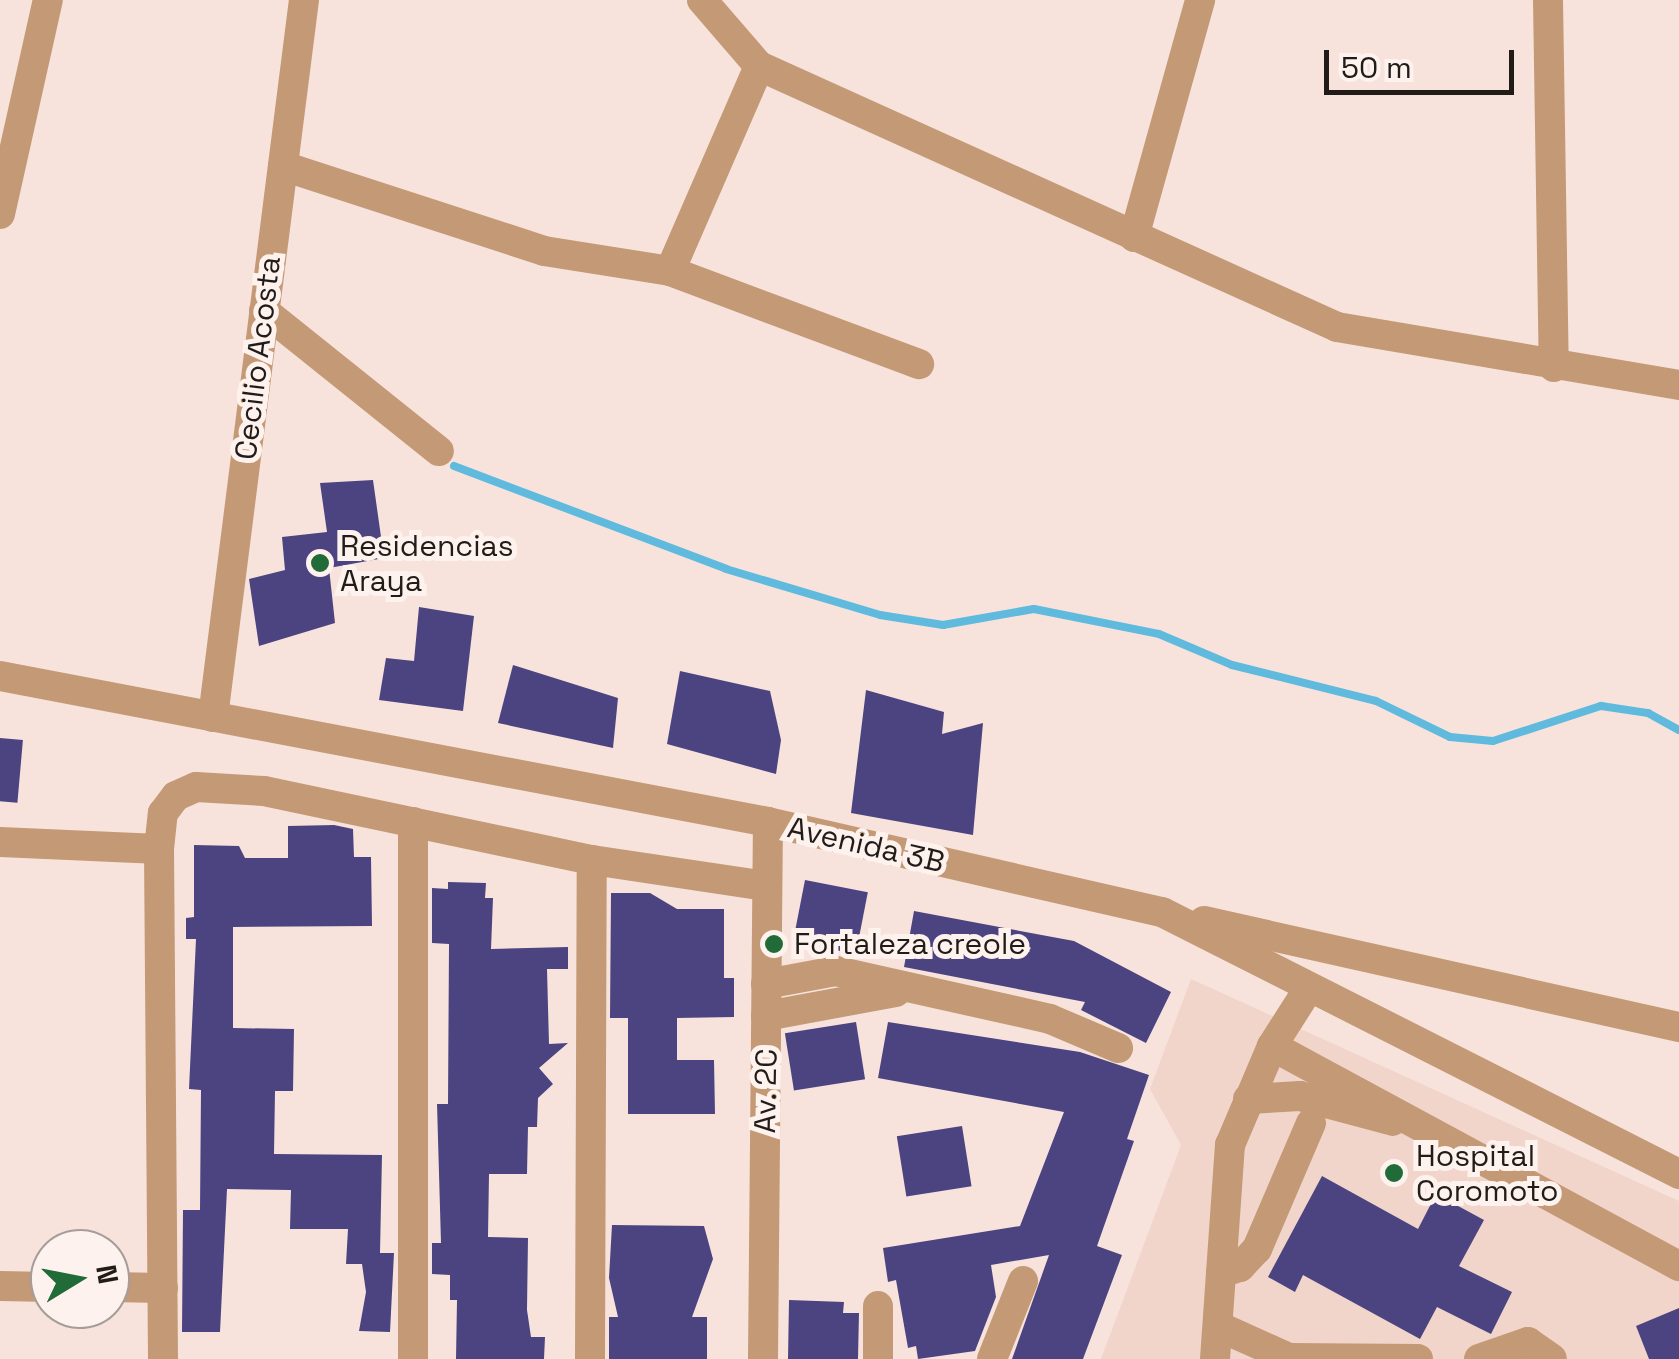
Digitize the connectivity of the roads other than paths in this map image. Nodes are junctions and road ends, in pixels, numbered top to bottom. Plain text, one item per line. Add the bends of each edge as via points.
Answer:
1 (48, 0) edge
2 (304, 0) edge
3 (702, 0) edge
4 (1200, 0) edge
5 (1548, 0) edge
6 (759, 66) junction
7 (283, 166) junction
8 (0, 211) edge
9 (1134, 236) junction
10 (670, 271) junction
11 (264, 311) junction
12 (920, 364) dead end
13 (1554, 367) junction
14 (1679, 385) edge
15 (439, 451) dead end
16 (0, 676) edge
17 (213, 717) junction
18 (413, 822) junction
19 (768, 822) junction
20 (0, 842) edge
21 (159, 849) junction
22 (592, 860) junction
23 (765, 886) junction
24 (1162, 912) junction
25 (766, 984) junction
26 (1309, 988) junction
27 (904, 990) junction
28 (766, 1016) junction
29 (1679, 1027) edge
30 (1272, 1046) junction
31 (1118, 1048) dead end
32 (1248, 1099) junction
33 (1311, 1123) dead end
34 (1424, 1130) junction
35 (1679, 1174) edge
36 (1679, 1266) edge
37 (1222, 1273) junction
38 (1023, 1280) dead end
39 (0, 1286) edge
40 (30, 1286) edge
41 (130, 1287) edge
42 (163, 1288) junction
43 (878, 1306) dead end
44 (1220, 1327) junction
45 (163, 1359) edge
46 (413, 1359) edge
47 (590, 1359) edge
48 (763, 1359) edge
49 (878, 1359) edge
50 (992, 1359) edge
51 (1214, 1359) edge
52 (1418, 1359) edge
53 (1479, 1359) edge
54 (1552, 1359) edge

1 - 8 street
2 - 7 street, Cecilio Acosta
3 - 6 street
4 - 9 street
5 - 13 street
6 - 9 street
6 - 10 street
7 - 10 street via 544,251
7 - 11 street, Cecilio Acosta
9 - 13 street via 1337,327
10 - 12 street
11 - 15 street
11 - 17 street, Cecilio Acosta
13 - 14 street
16 - 17 street, Avenida 3B
17 - 19 street, Avenida 3B
18 - 21 street via 264,791 196,788 176,796 164,814
18 - 22 street
18 - 46 street
19 - 23 street, Av. 2C
19 - 24 street, Avenida 3B
20 - 21 street
21 - 42 street
22 - 23 street
22 - 47 street
23 - 25 street, Av. 2C
24 - 26 street, Avenida 3B
24 - 29 street
25 - 27 street via 836,971
25 - 28 street, Av. 2C
26 - 30 street
26 - 35 street, Avenida 3B
27 - 28 street
27 - 31 street via 1050,1019
28 - 48 street, Av. 2C
30 - 32 street
30 - 34 street
32 - 34 street via 1300,1096
32 - 37 street via 1230,1145
33 - 37 street via 1257,1249 1240,1267
34 - 36 street via 1625,1231
37 - 44 street
38 - 50 street
39 - 40 street
41 - 42 street
42 - 45 street
43 - 49 street
44 - 51 street
44 - 52 street via 1289,1358
53 - 54 street via 1528,1342

